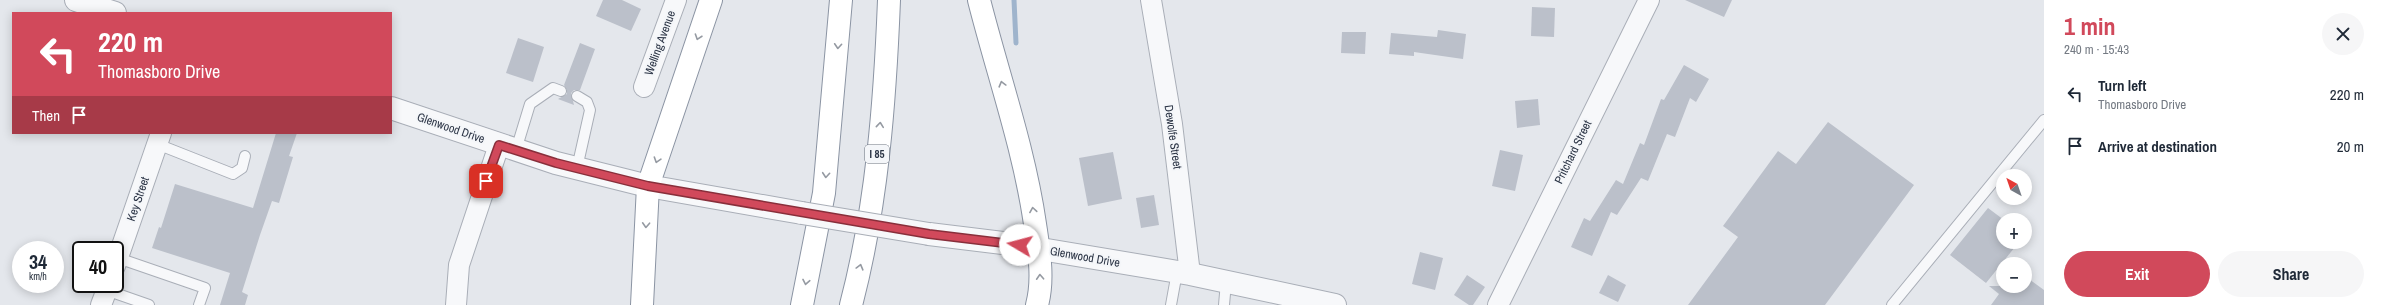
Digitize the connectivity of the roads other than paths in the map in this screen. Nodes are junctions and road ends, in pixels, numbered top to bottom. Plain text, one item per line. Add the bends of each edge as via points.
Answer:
1 (76, 0) edge
2 (676, 0) edge
3 (711, 0) edge
4 (841, 0) edge
5 (889, 0) edge
6 (980, 0) edge
7 (1151, 0) edge
8 (1649, 0) edge
9 (112, 12) edge
10 (644, 87) dead end
11 (561, 91) dead end
12 (577, 96) dead end
13 (392, 108) edge
14 (2044, 120) edge
15 (159, 139) edge
16 (507, 148) junction
17 (245, 156) dead end
18 (577, 168) junction
19 (648, 186) junction
20 (123, 241) edge
21 (1039, 249) junction
22 (124, 264) edge
23 (1183, 273) junction
24 (1226, 282) junction
25 (105, 293) edge
26 (1326, 304) edge
27 (149, 305) edge
28 (198, 305) edge
29 (456, 305) edge
30 (642, 305) edge
31 (802, 305) edge
32 (851, 305) edge
33 (1037, 305) edge
34 (1171, 305) edge
35 (1224, 305) edge
36 (1498, 305) edge
37 (1892, 305) edge

1 - 9 street
2 - 10 street, Welling Avenue
3 -> 19 highway
4 -> 31 highway via 824,193
32 -> 5 highway, I 85 via 864,253 876,163
21 -> 6 highway via 1019,142
7 - 23 street, Dewolfe Street via 1172,124
8 - 36 street, Pritchard Street
11 - 16 lane via 553,88 530,104
12 - 18 lane via 587,102 590,110
13 - 16 street, Glenwood Drive
14 - 37 lane
15 - 17 lane via 233,174 242,168
15 - 20 street, Key Street
16 - 18 street, Glenwood Drive
16 - 29 street via 477,205 459,266
18 - 19 street, Glenwood Drive
19 - 21 street, Glenwood Drive, bridge via 929,234
19 -> 30 highway
21 - 23 street, Glenwood Drive
33 -> 21 highway via 1041,289
22 - 28 lane via 205,288
23 - 24 street, Glenwood Drive
23 - 34 lane
24 - 26 street, Glenwood Drive
24 - 35 lane
25 - 27 lane

